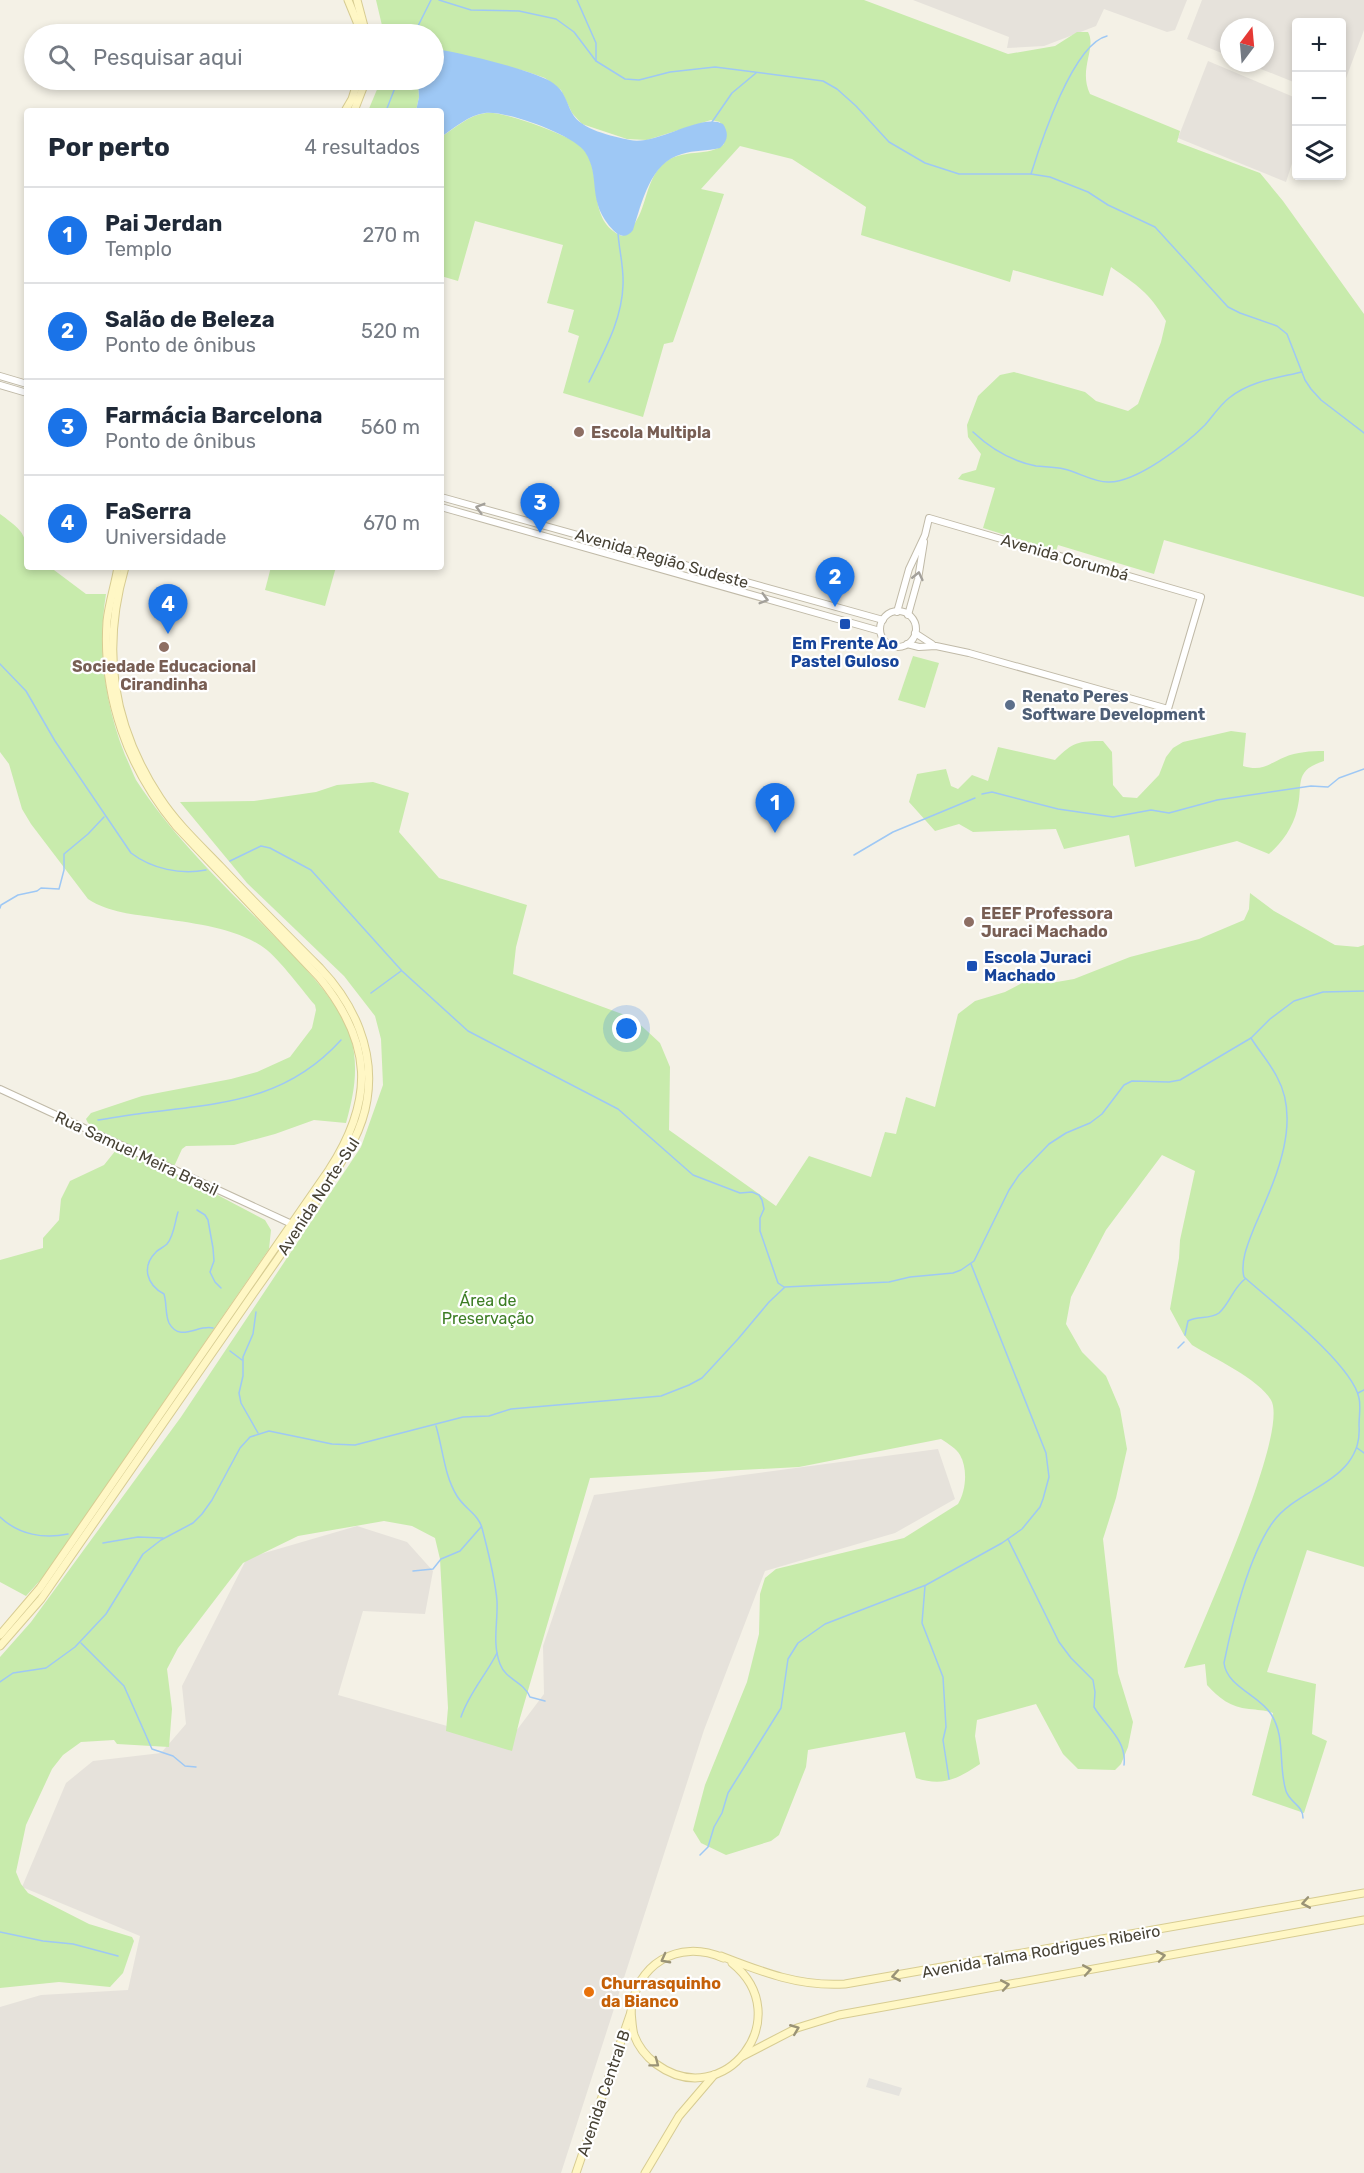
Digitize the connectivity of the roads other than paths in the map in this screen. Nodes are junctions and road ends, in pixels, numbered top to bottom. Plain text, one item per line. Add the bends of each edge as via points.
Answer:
1 (348, 0) edge
2 (357, 0) edge
3 (357, 24) edge
4 (363, 24) edge
5 (356, 90) edge
6 (362, 90) edge
7 (347, 108) edge
8 (355, 108) edge
9 (0, 376) edge
10 (24, 383) edge
11 (0, 386) edge
12 (24, 392) edge
13 (444, 498) edge
14 (444, 508) edge
15 (561, 530) junction
16 (925, 535) junction
17 (550, 537) junction
18 (117, 570) edge
19 (124, 570) edge
20 (897, 612) junction
21 (908, 615) junction
22 (883, 620) junction
23 (880, 631) junction
24 (915, 633) junction
25 (907, 644) junction
26 (936, 646) junction
27 (0, 1089) edge
28 (274, 1216) junction
29 (296, 1226) junction
30 (287, 1233) junction
31 (0, 1635) edge
32 (0, 1646) edge
33 (1364, 1893) edge
34 (1364, 1920) edge
35 (721, 1956) junction
36 (631, 2012) junction
37 (743, 2056) junction
38 (714, 2075) junction
39 (576, 2173) edge
40 (645, 2173) edge

1 - 3 main road
2 - 4 main road
5 - 7 main road
6 - 8 main road
9 - 10 street
11 - 12 street
15 -> 13 street, Avenida Região Sudeste
14 - 17 street, Avenida Região Sudeste
15 - 17 street
15 - 22 street, Avenida Região Sudeste
16 - 20 street via 909,569
21 -> 16 street
16 - 26 street, Avenida Corumbá via 929,518 1201,597 1168,709
17 -> 23 street, Avenida Região Sudeste
18 - 29 main road, Avenida Norte-Sul via 106,640 109,682 120,728 137,770 176,826 329,990 356,1038 362,1085 353,1128
19 - 29 main road, Avenida Norte-Sul via 115,607 111,652 117,701 138,761 160,799 182,826 335,984 365,1043 369,1087 361,1126 351,1149
20 - 21 street
20 - 22 street
21 - 24 street via 914,622
22 - 23 street
23 - 25 street via 889,645
24 - 25 street
24 - 26 street
25 - 26 street
27 - 28 street, Rua Samuel Meira Brasil
28 - 29 street, Rua Samuel Meira Brasil
28 - 30 street, Rua Samuel Meira Brasil
29 - 30 main road, Avenida Norte-Sul
29 - 32 main road, Avenida Norte-Sul via 41,1599
30 - 31 main road, Avenida Norte-Sul via 40,1588
33 -> 35 main road, Avenida Talma Rodrigues Ribeiro via 845,1984 797,1982
37 -> 34 main road, Avenida Talma Rodrigues Ribeiro via 797,2028 839,2015
35 -> 36 main road, Avenida Central B via 688,1951 657,1963 640,1981
35 - 37 main road, Avenida Central B via 744,1974 757,2001 757,2030
36 -> 38 main road, Avenida Central B via 634,2036 654,2063 667,2072 690,2078
36 - 39 main road, Avenida Central B
37 - 38 main road, Avenida Central B
38 - 40 main road, Avenida Central B via 679,2116

